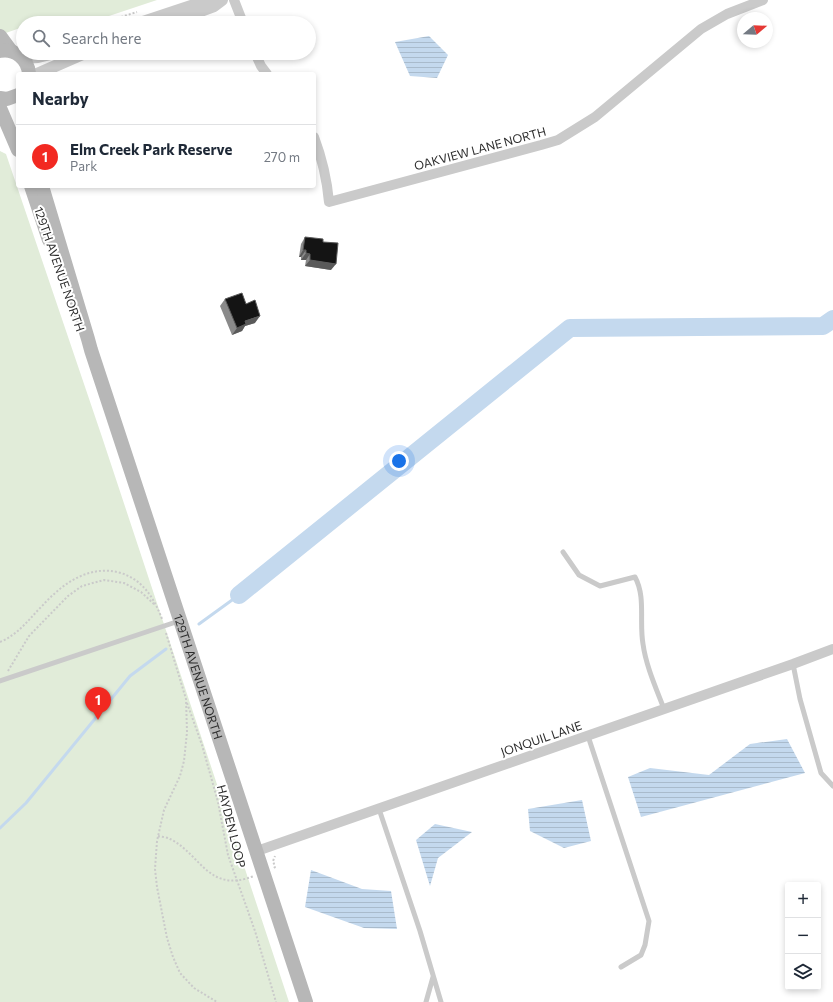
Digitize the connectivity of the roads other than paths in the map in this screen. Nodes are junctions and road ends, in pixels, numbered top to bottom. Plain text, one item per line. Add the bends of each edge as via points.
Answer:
1 (217, 0) edge
2 (234, 0) edge
3 (763, 0) edge
4 (163, 16) edge
5 (187, 16) edge
6 (240, 16) edge
7 (0, 36) edge
8 (11, 53) edge
9 (20, 60) edge
10 (69, 60) edge
11 (258, 60) edge
12 (28, 72) edge
13 (42, 72) edge
14 (266, 72) edge
15 (16, 96) edge
16 (0, 98) edge
17 (0, 108) edge
18 (316, 142) edge
19 (16, 145) edge
20 (31, 188) edge
21 (43, 188) edge
22 (91, 350) junction
23 (563, 552) dead end
24 (180, 621) junction
25 (833, 648) edge
26 (793, 664) junction
27 (1, 681) edge
28 (664, 709) junction
29 (588, 736) junction
30 (833, 786) edge
31 (379, 809) junction
32 (257, 851) junction
33 (621, 968) dead end
34 (433, 976) junction
35 (306, 1002) edge
36 (426, 1002) edge
37 (441, 1002) edge

1 - 4 street
1 - 5 street via 214,6
2 - 6 street
3 - 18 street, OAKVIEW LANE NORTH via 727,14 701,29 595,117 558,140 329,202 321,155
7 - 8 main road
9 - 12 main road via 27,66
10 - 13 street
11 - 14 street
15 - 16 main road
17 - 19 main road
20 - 22 main road, 129TH AVENUE NORTH via 82,333
21 - 22 main road, 129TH AVENUE NORTH
22 - 24 main road, 129TH AVENUE NORTH
23 - 28 lane via 578,575 600,586 635,577 640,587 643,644
24 - 27 lane
24 - 32 main road, 129TH AVENUE NORTH
25 - 26 street, JONQUIL LANE
26 - 28 street, JONQUIL LANE
26 - 30 lane via 821,773
28 - 29 street, JONQUIL LANE
29 - 31 street, JONQUIL LANE
29 - 33 lane via 649,921 641,955
31 - 32 street, JONQUIL LANE
31 - 34 lane
32 - 35 main road, 129TH AVENUE NORTH
34 - 36 lane
34 - 37 lane

